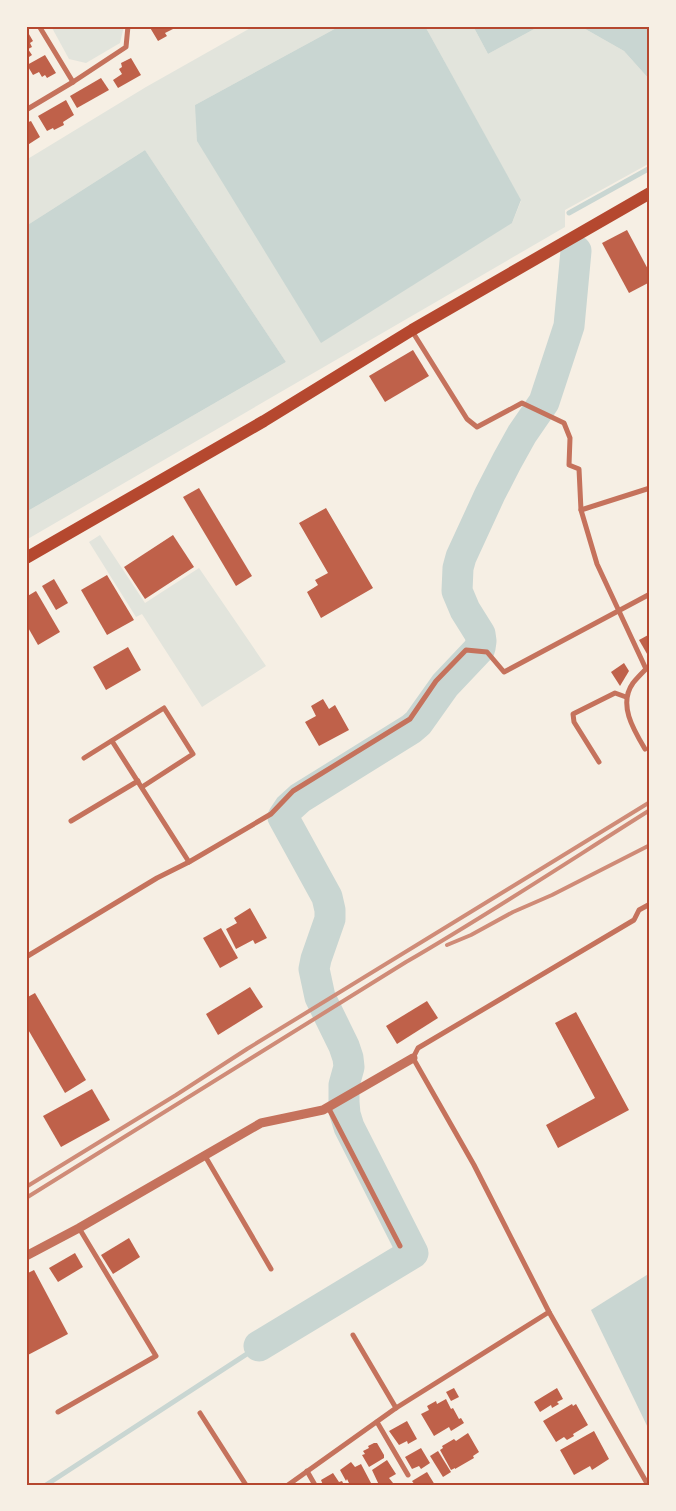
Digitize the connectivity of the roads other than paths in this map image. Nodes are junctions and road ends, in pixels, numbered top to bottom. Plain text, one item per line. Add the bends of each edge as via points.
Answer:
1 (39, 26) edge
2 (128, 26) edge
3 (72, 82) junction
4 (26, 110) edge
5 (650, 193) edge
6 (412, 330) junction
7 (650, 488) edge
8 (581, 510) junction
9 (26, 558) edge
10 (650, 594) edge
11 (619, 610) junction
12 (626, 697) junction
13 (112, 740) junction
14 (645, 749) dead end
15 (84, 758) dead end
16 (599, 762) dead end
17 (138, 781) junction
18 (142, 787) junction
19 (71, 821) dead end
20 (189, 862) junction
21 (650, 904) edge
22 (26, 957) edge
23 (414, 1058) junction
24 (328, 1107) junction
25 (205, 1156) junction
26 (79, 1228) junction
27 (400, 1246) dead end
28 (26, 1256) edge
29 (271, 1269) dead end
30 (549, 1312) junction
31 (353, 1335) dead end
32 (396, 1408) junction
33 (58, 1412) dead end
34 (200, 1413) dead end
35 (377, 1422) junction
36 (307, 1471) junction
37 (408, 1475) dead end
38 (246, 1485) edge
39 (288, 1485) edge
40 (315, 1485) edge
41 (648, 1485) edge

1 - 3 street
2 - 3 street via 126,47
3 - 4 street
5 - 6 highway
6 - 8 street via 467,419 477,427 522,403 564,423 570,438 569,465 579,469
6 - 9 highway via 264,421
7 - 8 street
8 - 11 street via 597,564
10 - 11 street
11 - 12 street via 646,669 632,684
11 - 20 street via 504,672 487,652 466,650 436,681 410,719 294,790 271,814
12 - 14 street via 627,712
12 - 16 street via 615,693 573,714 574,722
13 - 15 street
13 - 17 street
13 - 18 street via 164,708 193,754
17 - 18 street
17 - 19 street
18 - 20 street
20 - 22 street
21 - 23 street via 639,910 634,920 418,1048
23 - 24 street
23 - 30 street via 474,1165
24 - 25 street via 261,1123
24 - 27 street
25 - 26 street
25 - 29 street
26 - 28 street
26 - 33 street via 156,1356
30 - 32 street
30 - 41 street
31 - 32 street
32 - 35 street
34 - 38 street
35 - 36 street
35 - 37 street
36 - 39 street
36 - 40 street

